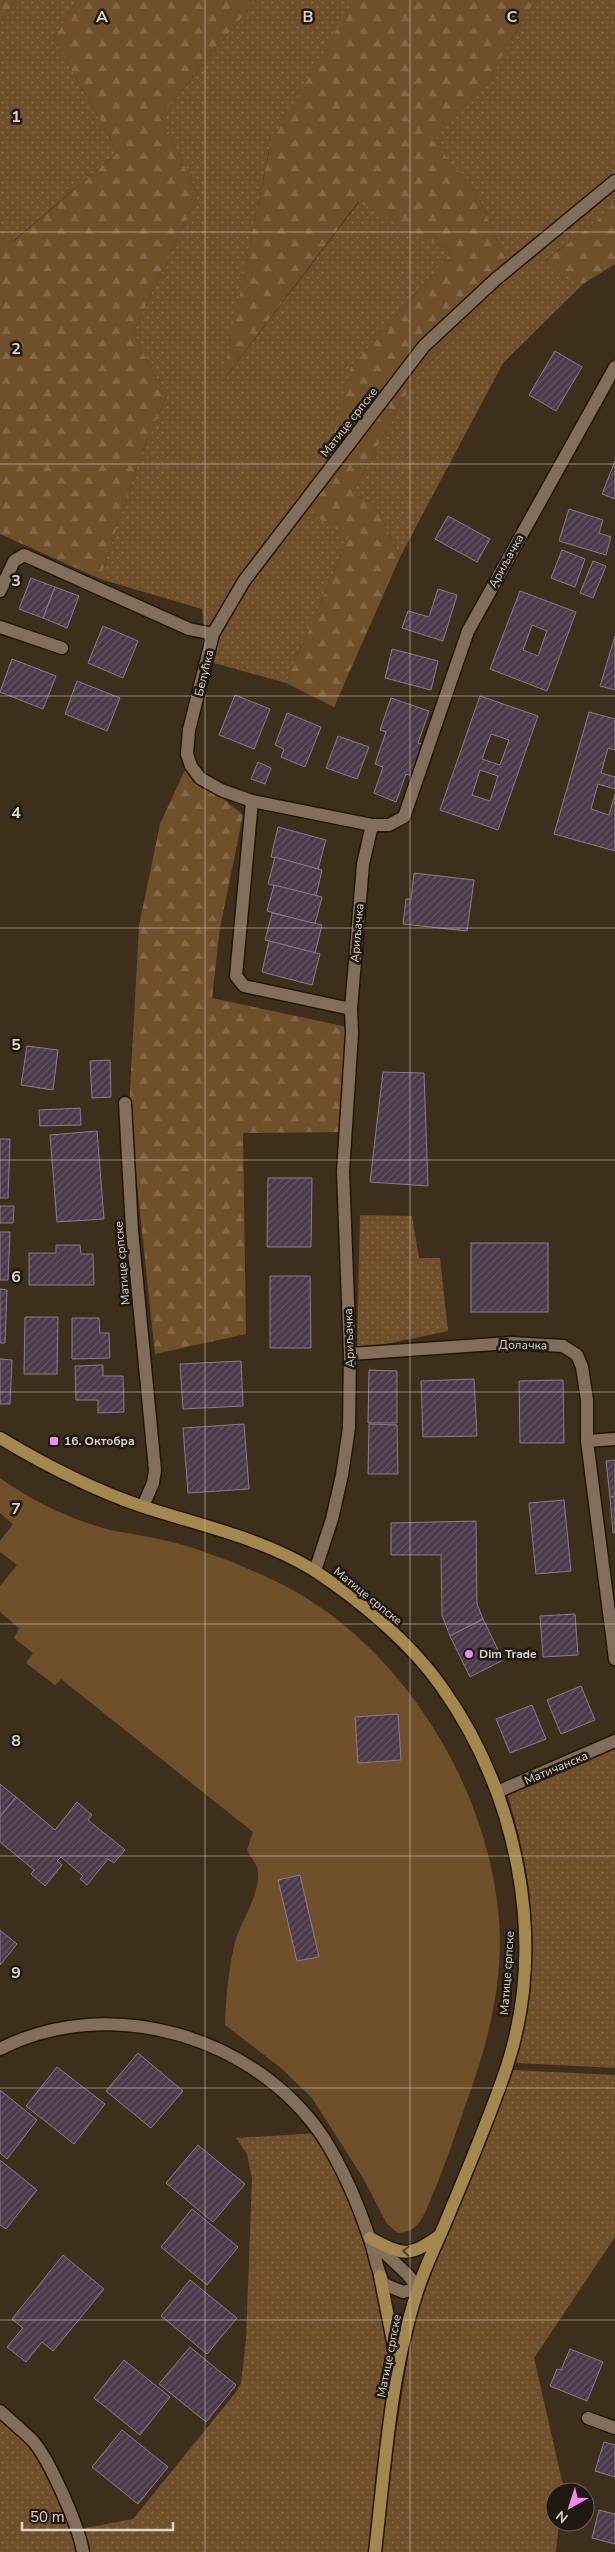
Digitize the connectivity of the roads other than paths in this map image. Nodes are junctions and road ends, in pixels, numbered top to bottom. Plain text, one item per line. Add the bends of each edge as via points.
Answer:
1 (615, 181) edge
2 (615, 367) edge
3 (0, 591) edge
4 (0, 627) edge
5 (213, 634) junction
6 (62, 648) dead end
7 (252, 801) junction
8 (372, 825) junction
9 (351, 1009) junction
10 (125, 1103) dead end
11 (350, 1354) junction
12 (0, 1438) edge
13 (615, 1439) edge
14 (587, 1441) junction
15 (143, 1506) junction
16 (315, 1571) junction
17 (615, 1659) edge
18 (615, 1741) edge
19 (497, 1792) junction
20 (0, 2049) edge
21 (439, 2236) junction
22 (370, 2238) junction
23 (380, 2276) junction
24 (418, 2288) junction
25 (399, 2372) junction
26 (0, 2411) edge
27 (588, 2418) dead end
28 (615, 2428) edge
29 (83, 2552) edge
30 (375, 2552) edge

1 - 5 street, Матице српске via 531,249 424,346 244,580
2 - 8 street, Ариљачка via 468,631 404,817 389,826
3 - 5 street, Белућка via 14,561 24,555 189,629
4 - 6 street
5 - 7 street, Белућка via 189,730 187,754 200,778
7 - 8 street, Белућка
7 - 9 street via 236,976 244,986
8 - 9 street, Ариљачка via 363,864
9 - 11 street, Ариљачка via 343,1172
10 - 15 street, Матице српске via 132,1230 155,1470
11 - 14 street, Долачка via 511,1343 563,1346 577,1355 582,1367 587,1400
11 - 16 street, Ариљачка via 349,1428 342,1475
12 - 15 main road, Матице српске via 58,1471
13 - 14 street
14 - 17 street
15 - 16 main road, Матице српске via 256,1544
16 - 19 main road, Матице српске via 389,1629 440,1684 484,1761
18 - 19 street, Матичанска
19 - 21 main road, Матице српске via 521,1887 525,1948 521,2001 507,2066
20 - 22 street via 20,2038 50,2030 101,2024 161,2029 206,2044 269,2080 304,2115 323,2138
21 -> 22 main road via 417,2251 410,2252 393,2250
21 - 24 main road, Матице српске
22 - 23 street
22 - 24 street
23 - 24 street via 384,2284 403,2292
23 - 25 main road
24 - 25 main road, Матице српске via 405,2333
25 - 30 main road, Матице српске
26 - 29 street via 33,2441 77,2527
27 - 28 street

